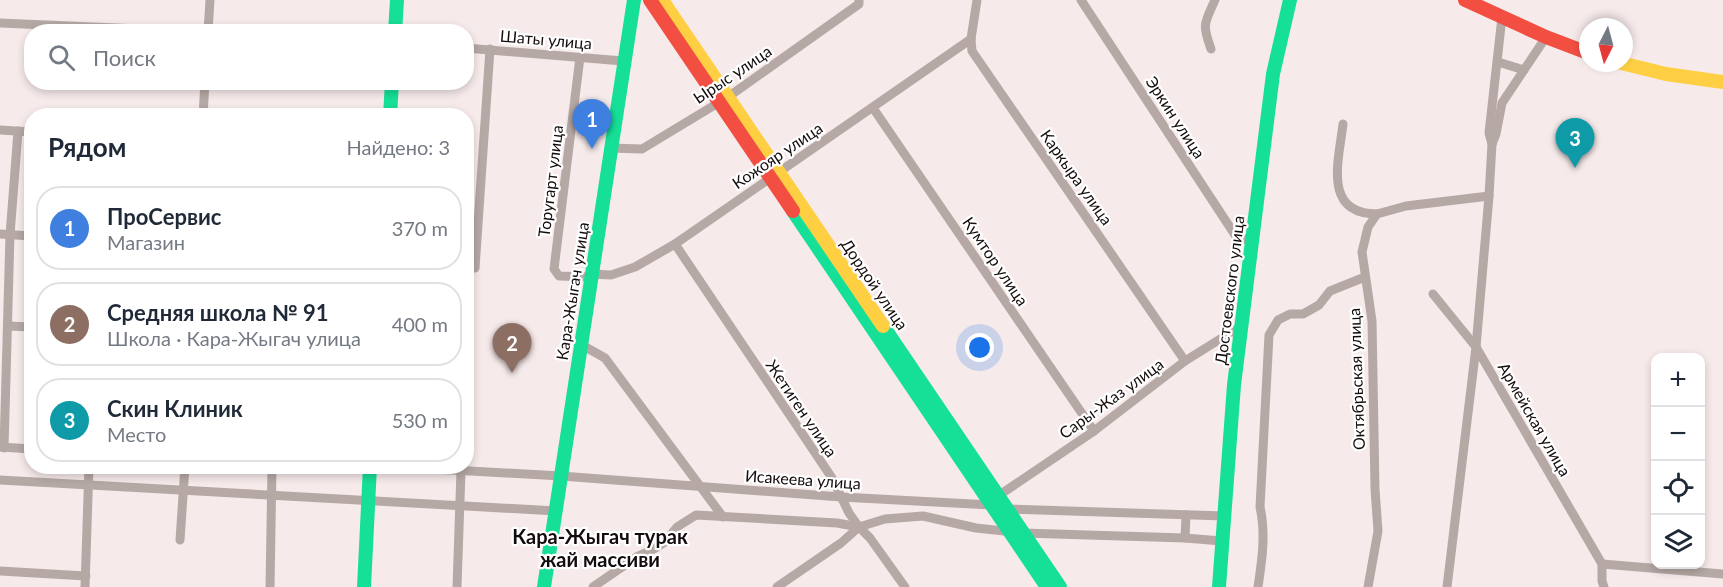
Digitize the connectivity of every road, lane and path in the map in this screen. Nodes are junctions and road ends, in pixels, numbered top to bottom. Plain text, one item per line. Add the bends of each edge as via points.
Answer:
1 (210, 0) edge
2 (397, 0) edge
3 (634, 0) edge
4 (650, 0) edge
5 (663, 0) edge
6 (859, 0) edge
7 (977, 0) edge
8 (1081, 0) edge
9 (1215, 0) edge
10 (1290, 0) edge
11 (1465, 0) edge
12 (1502, 17) junction
13 (0, 23) edge
14 (26, 24) edge
15 (209, 24) edge
16 (396, 24) edge
17 (1546, 38) junction
18 (971, 39) junction
19 (474, 48) edge
20 (490, 49) junction
21 (1579, 49) edge
22 (1211, 50) dead end
23 (580, 57) junction
24 (623, 61) junction
25 (1498, 62) junction
26 (1633, 66) edge
27 (1524, 70) junction
28 (1723, 82) edge
29 (205, 90) edge
30 (392, 90) edge
31 (724, 100) junction
32 (203, 108) edge
33 (390, 108) edge
34 (873, 108) junction
35 (1343, 124) dead end
36 (0, 130) edge
37 (18, 131) junction
38 (24, 131) edge
39 (1492, 144) junction
40 (610, 148) junction
41 (775, 175) junction
42 (1489, 196) junction
43 (1377, 214) junction
44 (5, 234) edge
45 (24, 235) edge
46 (1252, 240) junction
47 (675, 244) junction
48 (475, 268) dead end
49 (591, 276) junction
50 (1365, 277) junction
51 (1433, 294) dead end
52 (8, 326) junction
53 (1241, 326) junction
54 (24, 327) edge
55 (580, 344) junction
56 (3, 347) edge
57 (1476, 347) junction
58 (1185, 362) junction
59 (1094, 431) junction
60 (2, 448) edge
61 (24, 449) edge
62 (474, 472) edge
63 (89, 474) edge
64 (185, 474) edge
65 (272, 474) edge
66 (370, 474) edge
67 (461, 474) edge
68 (561, 476) junction
69 (0, 480) edge
70 (89, 485) junction
71 (699, 487) junction
72 (184, 490) junction
73 (272, 494) junction
74 (841, 497) junction
75 (369, 500) junction
76 (995, 500) junction
77 (460, 506) junction
78 (1006, 509) junction
79 (556, 511) junction
80 (1186, 515) junction
81 (1224, 516) junction
82 (723, 517) junction
83 (859, 527) junction
84 (1016, 532) junction
85 (1185, 538) junction
86 (180, 540) dead end
87 (1222, 541) junction
88 (1602, 564) junction
89 (0, 571) edge
90 (1723, 574) edge
91 (86, 576) junction
92 (86, 587) edge
93 (270, 587) edge
94 (364, 587) edge
95 (457, 587) edge
96 (544, 587) edge
97 (593, 587) edge
98 (777, 587) edge
99 (905, 587) edge
100 (1047, 587) edge
101 (1060, 587) edge
102 (1219, 587) edge
103 (1258, 587) edge
104 (1368, 587) edge
105 (1447, 587) edge
106 (1604, 587) edge

1 - 15 street
2 - 16 street
3 - 24 street, Кара-Жыгач улица
4 - 31 street, Дордой улица
5 - 31 street, Дордой улица
6 - 31 street, Ырыс улица via 859,4
7 - 18 street
8 - 46 street, Эркин улица via 1237,238
9 - 22 street via 1204,31
10 - 46 street, Достоевского улица via 1273,74
11 - 12 street
12 - 17 street
12 - 25 street
13 - 14 street
17 - 21 street
17 - 27 street
18 - 34 street, Кожояр улица
18 - 58 street, Каркыра улица via 972,51
19 - 20 street, Шаты улица
20 - 23 street, Шаты улица
20 - 48 street
23 - 24 street, Шаты улица
23 - 49 street, Торугарт улица via 554,269 559,276
24 - 40 street, Кара-Жыгач улица
25 - 27 street
25 - 39 street via 1489,133
26 - 28 street
27 - 39 street via 1502,103
29 - 32 street
30 - 33 street
31 - 40 street, Ырыс улица via 642,149
31 - 41 street, Дордой улица
34 - 41 street, Кожояр улица
34 - 59 street, Кумтор улица
35 - 43 street via 1336,180 1341,196 1351,210
36 - 37 street
37 - 38 street
37 - 44 street
39 - 42 street
40 - 49 street, Кара-Жыгач улица
41 - 47 street, Кожояр улица
41 - 76 street, Дордой улица
42 - 43 street via 1406,206
42 - 57 street
43 - 50 street, Октябрьская улица via 1368,227 1362,252
44 - 45 street
44 - 52 street
46 - 53 street, Достоевского улица
47 - 49 street, Кожояр улица via 635,267 611,275
47 - 74 street, Жетиген улица
49 - 55 street, Кара-Жыгач улица
50 - 103 street via 1330,291 1303,314 1290,314 1278,320 1269,335 1260,507 1264,547
50 - 104 street, Октябрьская улица via 1372,321 1378,531
51 - 57 street, Армейская улица
52 - 54 street
52 - 56 street
53 - 58 street, Сары-Жаз улица
53 - 81 street, Достоевского улица
55 - 68 street, Кара-Жыгач улица
55 - 71 street via 605,358
56 - 60 street
57 - 88 street, Армейская улица
57 - 105 street
58 - 59 street, Сары-Жаз улица
59 - 76 street, Сары-Жаз улица
60 - 61 street
62 - 68 street, Исакеева улица
63 - 70 street
64 - 72 street
65 - 73 street
66 - 75 street
67 - 77 street
68 - 71 street, Исакеева улица
68 - 79 street, Кара-Жыгач улица
69 - 70 street
70 - 72 street
70 - 91 street
71 - 74 street, Исакеева улица
71 - 82 street
72 - 73 street
72 - 86 street
73 - 75 street
73 - 93 street
74 - 76 street, Исакеева улица
74 - 83 street, Жетиген улица
75 - 77 street
75 - 94 street
76 - 78 street, Дордой улица
76 - 84 street, Дордой улица
77 - 79 street
77 - 95 street
78 - 80 street
78 - 84 street, Дордой улица
79 - 96 street, Кара-Жыгач улица
80 - 81 street
80 - 85 street
81 - 87 street, Достоевского улица
82 - 83 street
82 - 97 street via 696,515 686,520 665,542
83 - 84 street via 885,519 923,516
83 - 98 street
83 - 99 street, Жетиген улица
84 - 85 street
84 - 100 street, Дордой улица
84 - 101 street, Дордой улица
85 - 87 street
87 - 102 street, Достоевского улица
88 - 90 street
88 - 106 street
89 - 91 street
91 - 92 street

